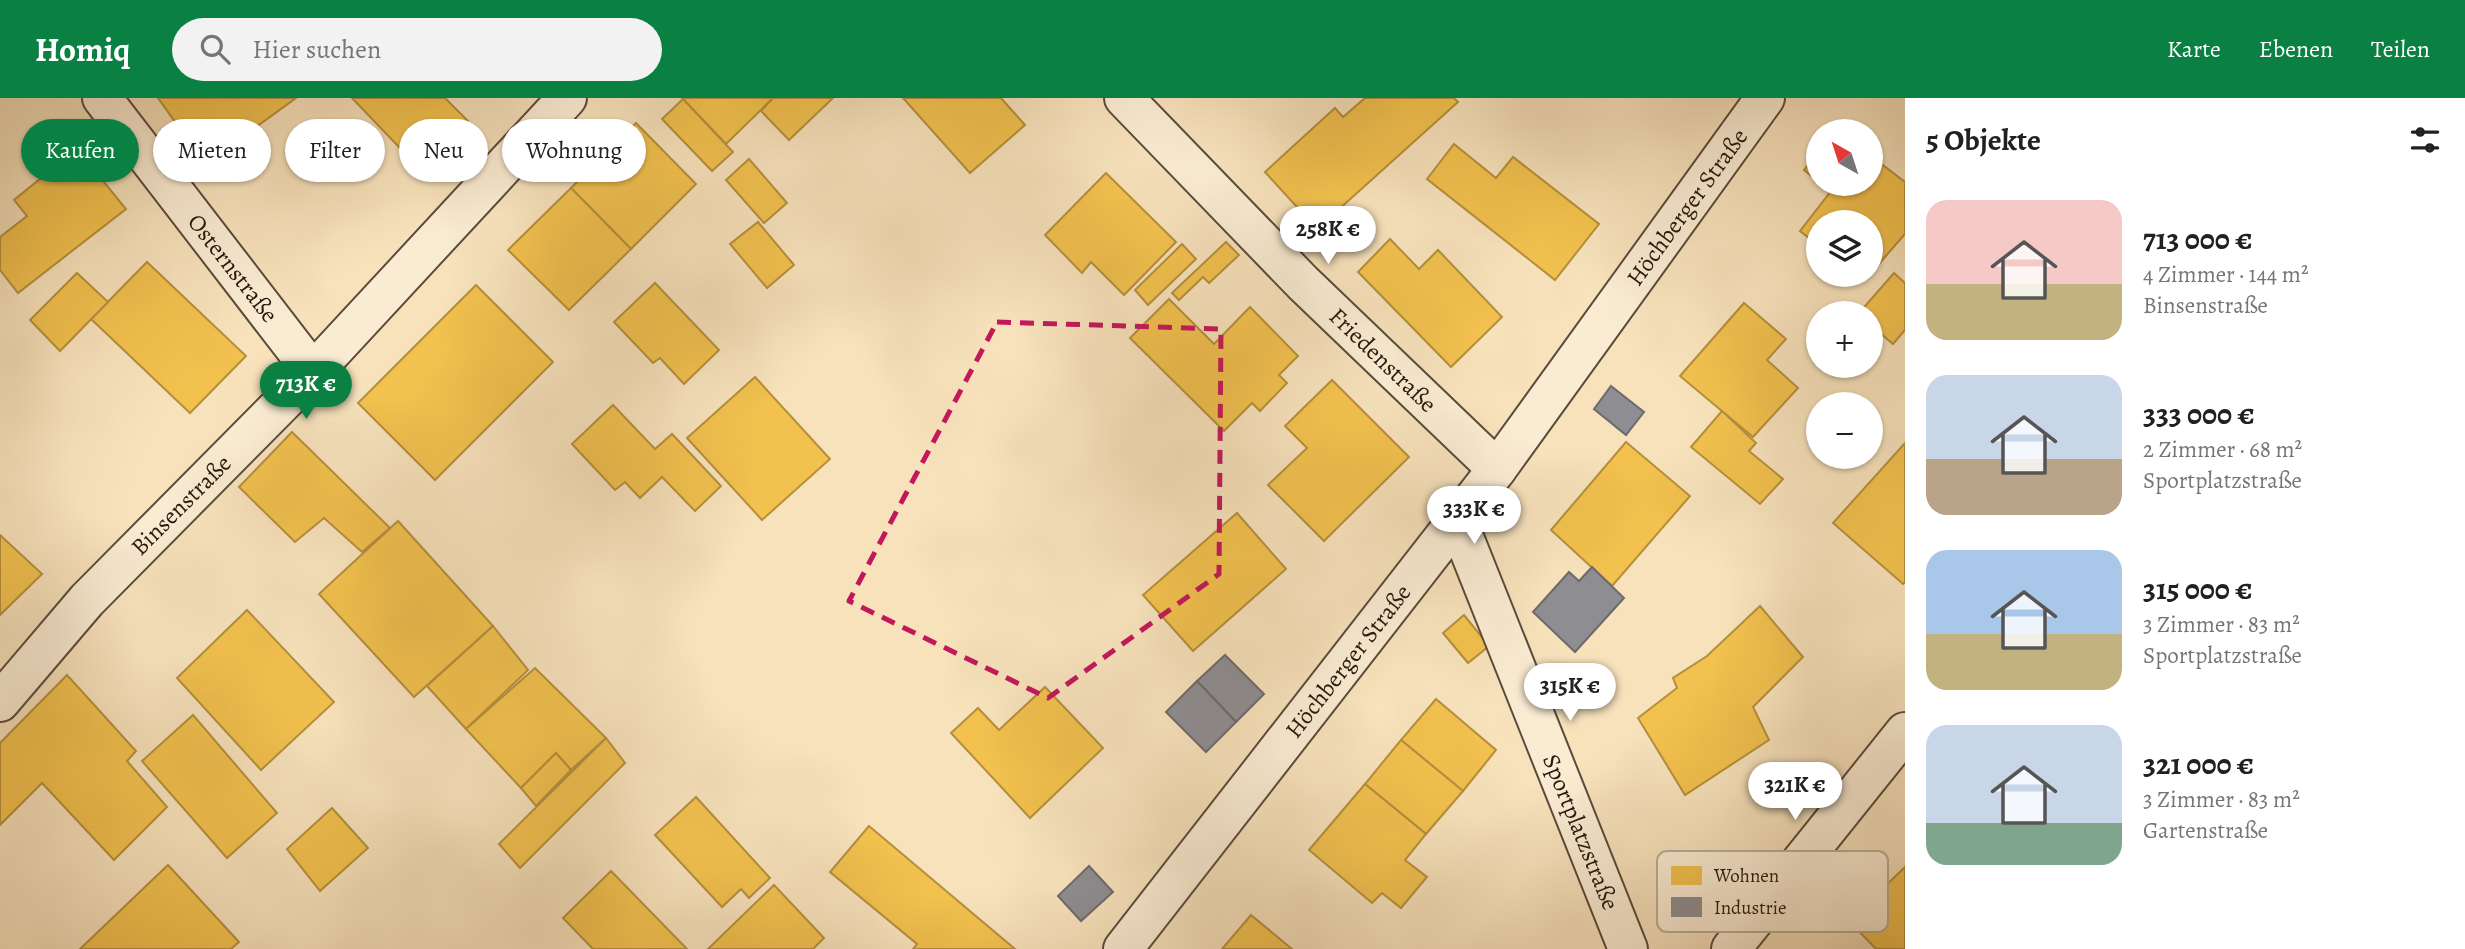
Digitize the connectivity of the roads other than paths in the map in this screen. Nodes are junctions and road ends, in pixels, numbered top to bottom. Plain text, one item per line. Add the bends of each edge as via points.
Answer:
1 (102, 98) edge
2 (567, 98) edge
3 (1124, 98) edge
4 (1765, 98) edge
5 (313, 372) junction
6 (1497, 469) junction
7 (1457, 520) junction
8 (0, 702) edge
9 (1905, 732) edge
10 (1810, 851) edge
11 (1745, 932) edge
12 (1123, 949) edge
13 (1628, 949) edge
14 (1731, 949) edge

1 - 5 street, Osternstraße
2 - 5 street, Binsenstraße
3 - 6 street, Friedenstraße via 1303,283
4 - 6 street, Höchberger Straße
5 - 8 street, Binsenstraße via 87,600
6 - 7 street, Höchberger Straße
7 - 12 street, Höchberger Straße
7 - 13 street, Sportplatzstraße
9 - 10 street
11 - 14 street

